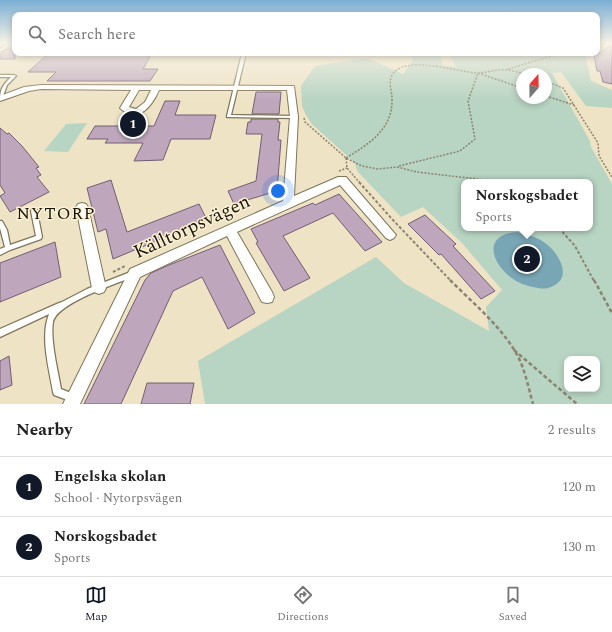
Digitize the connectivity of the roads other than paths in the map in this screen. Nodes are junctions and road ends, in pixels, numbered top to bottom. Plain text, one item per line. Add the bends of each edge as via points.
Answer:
1 (242, 62) edge
2 (0, 76) edge
3 (137, 87) junction
4 (156, 87) junction
5 (235, 87) junction
6 (0, 99) edge
7 (299, 117) junction
8 (288, 203) junction
9 (82, 206) dead end
10 (34, 211) dead end
11 (0, 223) edge
12 (230, 230) junction
13 (390, 235) dead end
14 (8, 248) junction
15 (0, 252) edge
16 (135, 273) junction
17 (99, 288) junction
18 (267, 297) dead end
19 (67, 302) junction
20 (0, 333) edge
21 (72, 401) edge

1 - 5 lane
2 - 6 lane via 14,76 5,85
3 - 4 street
3 - 4 street via 124,108 140,111 144,109
3 - 6 street via 41,87 27,89
4 - 5 street
5 - 7 street via 291,88
5 - 7 lane via 229,116
7 - 8 street
8 - 12 street, Källtorpsvägen
8 - 13 street, Källtorpsvägen via 342,180
9 - 17 street
10 - 14 lane via 40,237
11 - 14 lane
12 - 16 street, Källtorpsvägen
12 - 18 street
14 - 15 lane
16 - 17 lane
16 - 21 street, Källtorpsvägen
17 - 19 lane
19 - 20 lane
19 - 21 lane via 51,316 48,333 57,392

